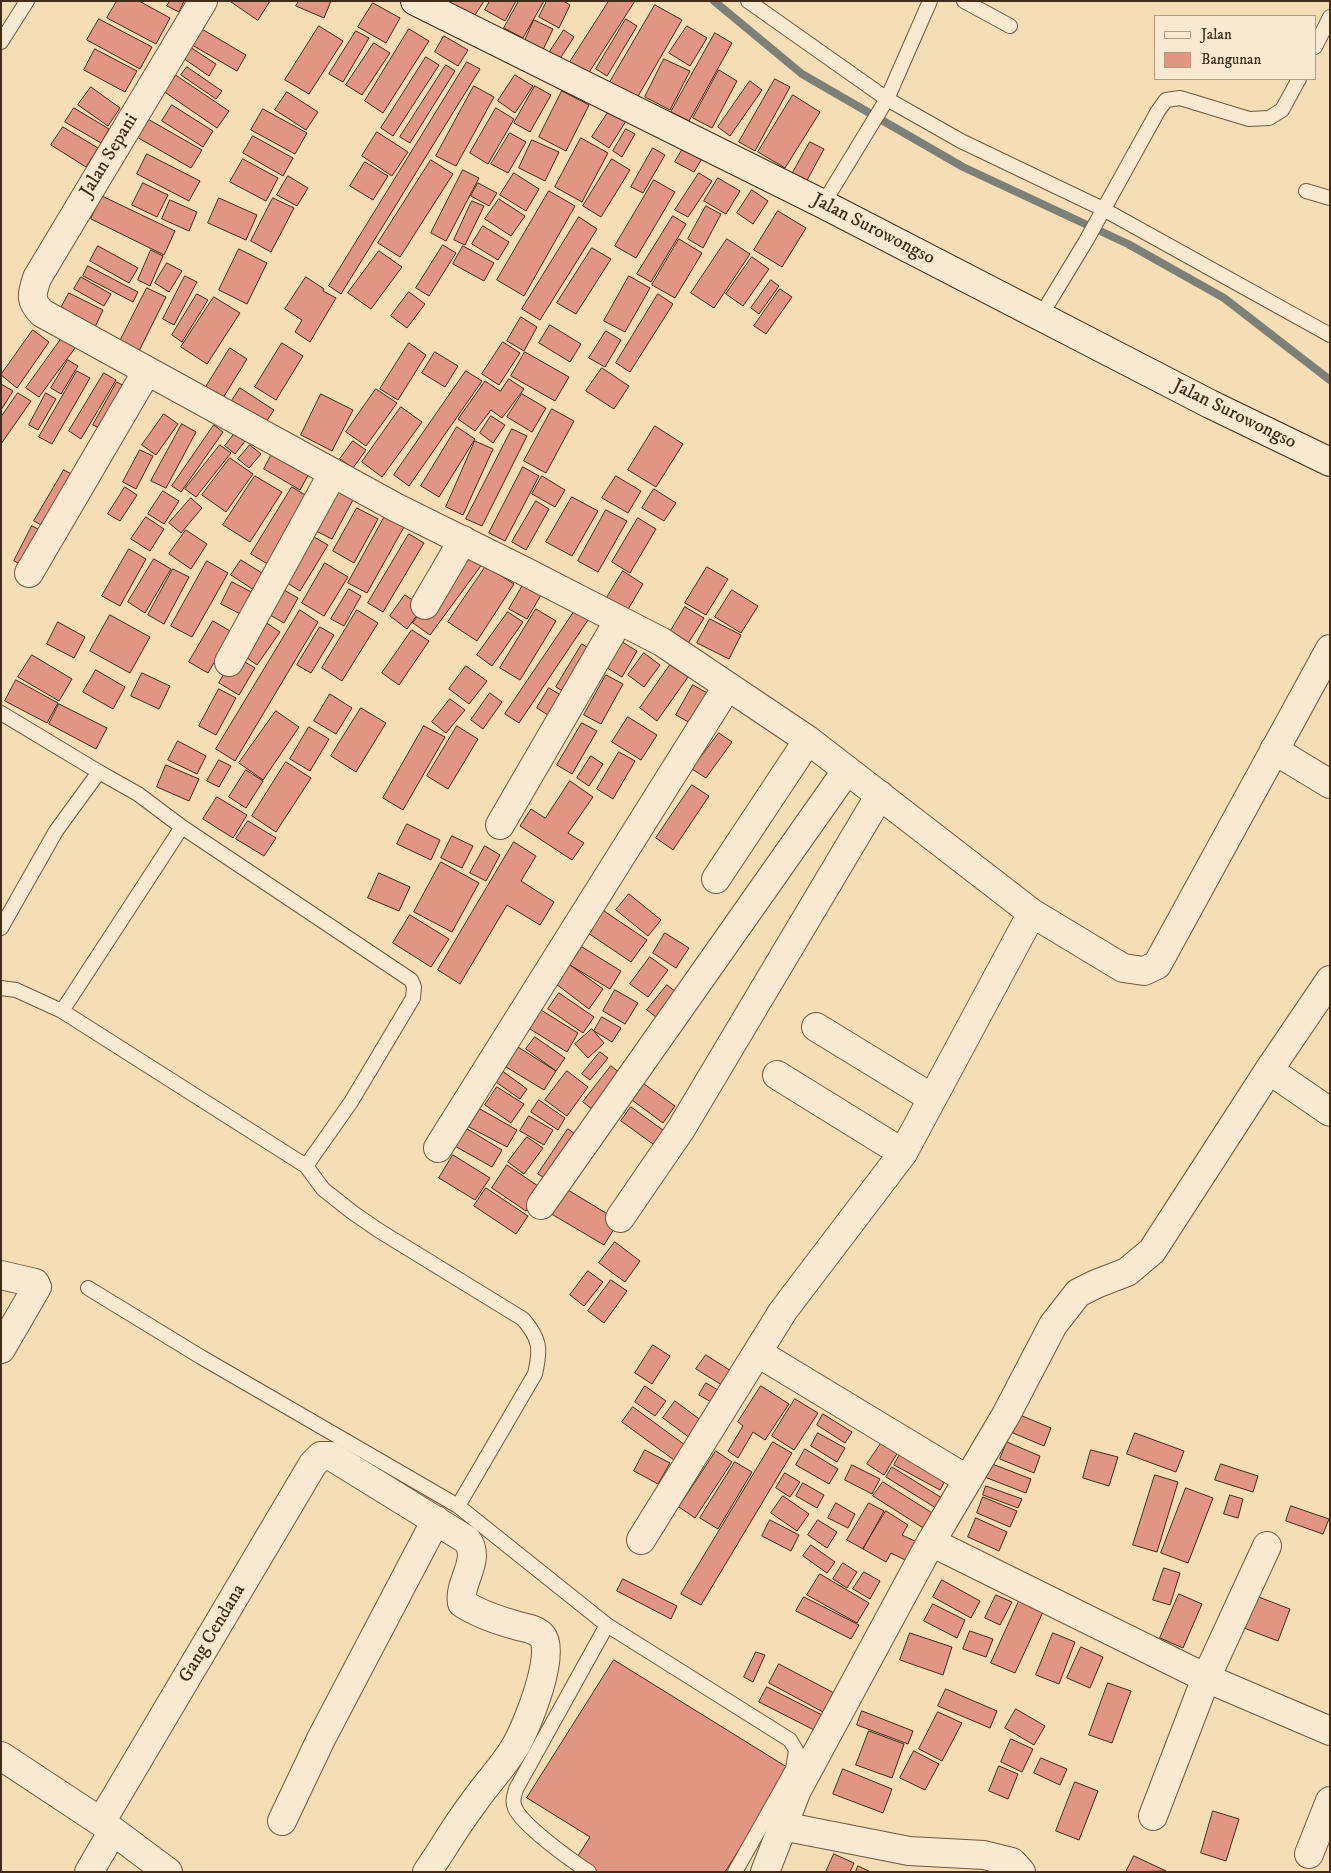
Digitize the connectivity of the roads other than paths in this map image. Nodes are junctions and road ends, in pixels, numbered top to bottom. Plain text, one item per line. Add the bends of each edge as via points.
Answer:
1 (27, 1) edge
2 (203, 1) edge
3 (415, 1) edge
4 (748, 1) edge
5 (930, 1) edge
6 (964, 1) edge
7 (1330, 17) edge
8 (1010, 26) dead end
9 (1, 42) edge
10 (1316, 45) edge
11 (1298, 80) edge
12 (883, 105) junction
13 (1306, 191) dead end
14 (1330, 198) edge
15 (823, 204) junction
16 (1100, 215) junction
17 (1040, 317) junction
18 (1330, 335) edge
19 (147, 371) junction
20 (1330, 462) edge
21 (333, 473) junction
22 (463, 540) junction
23 (29, 574) dead end
24 (424, 605) dead end
25 (619, 620) junction
26 (1330, 649) edge
27 (229, 662) dead end
28 (728, 687) junction
29 (1, 713) edge
30 (808, 740) junction
31 (1274, 750) junction
32 (847, 770) junction
33 (99, 772) junction
34 (1330, 784) edge
35 (880, 795) junction
36 (500, 825) dead end
37 (182, 827) junction
38 (716, 879) dead end
39 (1032, 913) junction
40 (1, 928) edge
41 (1330, 980) edge
42 (1, 988) edge
43 (62, 1011) junction
44 (816, 1027) dead end
45 (1269, 1070) junction
46 (778, 1075) dead end
47 (932, 1098) junction
48 (1330, 1112) edge
49 (438, 1148) dead end
50 (903, 1153) junction
51 (306, 1166) junction
52 (541, 1205) dead end
53 (620, 1218) dead end
54 (1, 1275) edge
55 (88, 1288) dead end
56 (1, 1349) edge
57 (758, 1353) junction
58 (968, 1480) junction
59 (447, 1513) junction
60 (641, 1540) dead end
61 (931, 1542) junction
62 (1268, 1546) dead end
63 (607, 1625) junction
64 (1206, 1678) junction
65 (1330, 1731) edge
66 (1, 1756) edge
67 (1330, 1801) edge
68 (1153, 1816) dead end
69 (282, 1821) dead end
70 (782, 1826) junction
71 (107, 1827) junction
72 (1309, 1854) dead end
73 (905, 1861) edge
74 (1020, 1870) edge
75 (89, 1872) edge
76 (168, 1872) edge
77 (427, 1872) edge
78 (589, 1872) edge
79 (735, 1872) edge
80 (766, 1872) edge

1 - 9 lane
2 - 19 street, Jalan Sepani via 37,278 32,293 33,304 42,313
3 - 15 street, Jalan Surowongso
4 - 12 lane
5 - 12 lane
6 - 8 lane
7 - 10 lane
11 - 16 lane via 1282,110 1269,118 1249,118 1180,98 1166,100
12 - 15 lane
12 - 16 lane via 961,141
13 - 14 lane
15 - 17 street, Jalan Surowongso
16 - 17 lane
16 - 18 lane
17 - 20 street, Jalan Surowongso
19 - 21 street
19 - 23 street
21 - 22 street
21 - 27 street
22 - 24 street
22 - 25 street
25 - 28 street via 662,642
25 - 36 street
26 - 31 street
28 - 30 street
28 - 49 street
29 - 33 lane
30 - 32 street
30 - 38 street
31 - 34 street
31 - 39 street via 1157,964 1144,971 1122,968
32 - 35 street
32 - 52 street
33 - 37 lane via 138,794
33 - 40 lane via 56,831
35 - 39 street
35 - 53 street via 681,1129
37 - 43 lane
37 - 51 lane via 411,980 414,987 413,998 394,1030
39 - 47 street
41 - 45 street
42 - 43 lane via 16,990
43 - 51 lane
44 - 47 street
45 - 48 street
45 - 58 street via 1152,1250 1127,1272 1078,1293 1053,1325
46 - 50 street
47 - 50 street
50 - 57 street via 783,1311
51 - 59 lane via 323,1188 352,1212 522,1319 535,1334 539,1356 535,1374
54 - 56 street via 34,1283 36,1287
55 - 59 lane
57 - 58 street
57 - 60 street
58 - 61 street
59 - 63 lane
59 - 69 street via 321,1739
59 - 71 street, Gang Cendana via 397,1498 332,1456 321,1456 313,1464
59 - 77 street via 471,1545 472,1561 463,1586 462,1603 506,1622 533,1629 543,1636 547,1647 546,1663 533,1707 516,1746
61 - 64 street
61 - 70 street via 797,1790
62 - 64 street
63 - 78 lane via 513,1800 523,1819
63 - 79 lane via 790,1740 796,1750 792,1769
64 - 65 street
64 - 68 street
66 - 71 street
67 - 72 street
70 - 73 street
70 - 80 street
71 - 75 street, Gang Cendana
71 - 76 street
73 - 74 street via 984,1855 1012,1862

